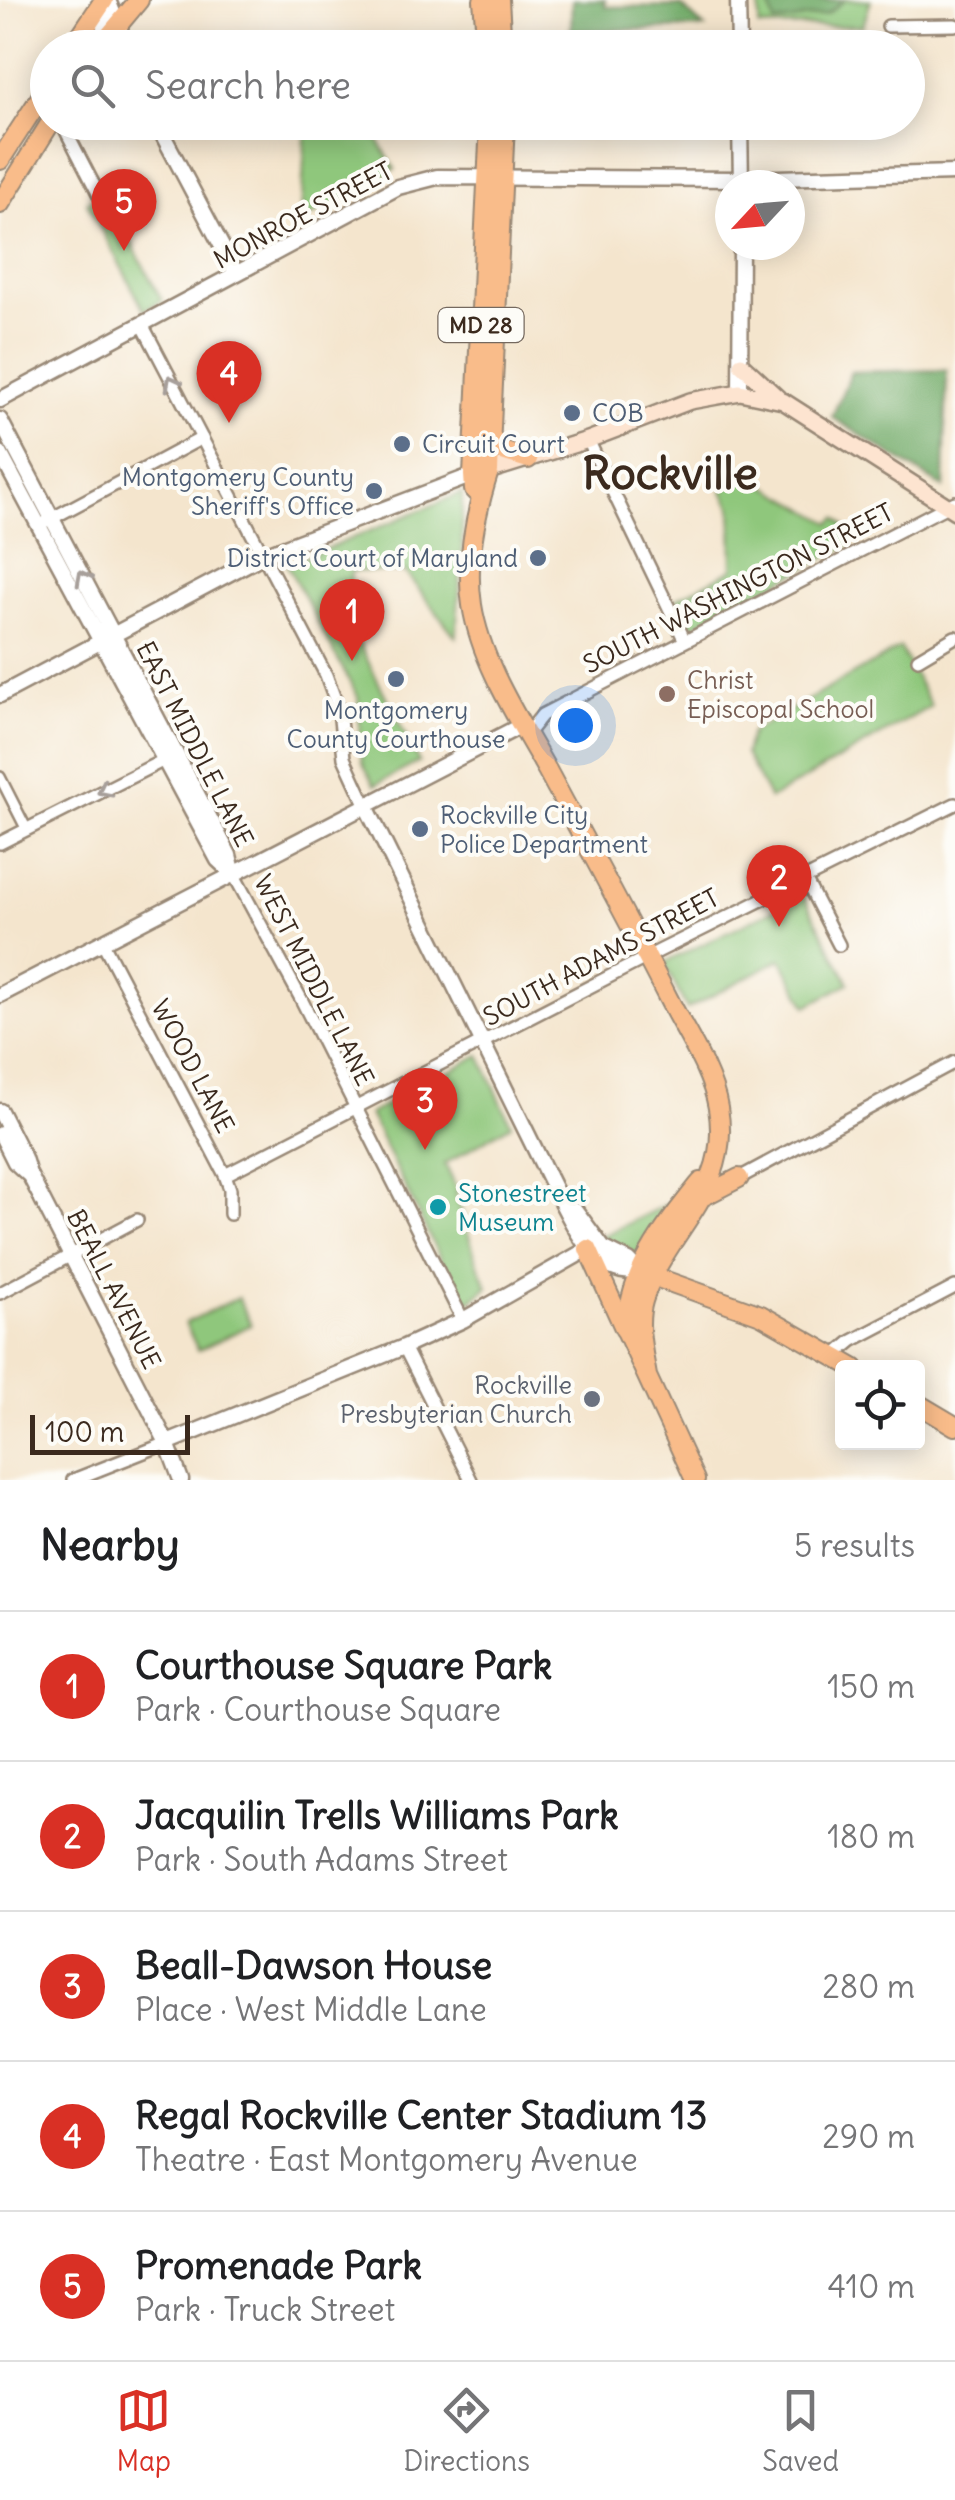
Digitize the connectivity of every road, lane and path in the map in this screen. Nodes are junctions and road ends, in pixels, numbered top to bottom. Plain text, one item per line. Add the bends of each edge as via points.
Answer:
1 (139, 0) edge
2 (484, 0) edge
3 (499, 0) edge
4 (738, 0) edge
5 (101, 2) edge
6 (955, 25) edge
7 (888, 26) dead end
8 (83, 30) edge
9 (107, 30) edge
10 (115, 30) edge
11 (486, 30) edge
12 (501, 30) edge
13 (739, 30) edge
14 (30, 114) edge
15 (42, 140) edge
16 (71, 140) edge
17 (166, 140) edge
18 (492, 140) edge
19 (501, 140) edge
20 (741, 140) edge
21 (0, 160) edge
22 (742, 170) edge
23 (955, 173) edge
24 (496, 176) junction
25 (805, 179) edge
26 (715, 181) edge
27 (99, 194) dead end
28 (0, 204) edge
29 (741, 260) edge
30 (236, 272) junction
31 (143, 326) junction
32 (741, 364) junction
33 (740, 392) junction
34 (779, 399) junction
35 (0, 400) edge
36 (0, 420) edge
37 (490, 436) junction
38 (202, 438) junction
39 (588, 440) junction
40 (0, 453) edge
41 (528, 459) junction
42 (481, 473) junction
43 (952, 506) edge
44 (46, 523) junction
45 (264, 555) junction
46 (955, 636) edge
47 (108, 638) junction
48 (685, 641) junction
49 (918, 658) dead end
50 (0, 696) edge
51 (522, 725) junction
52 (170, 757) junction
53 (0, 777) edge
54 (955, 804) edge
55 (366, 806) junction
56 (27, 830) junction
57 (0, 843) edge
58 (234, 875) junction
59 (804, 877) junction
60 (103, 942) junction
61 (839, 945) dead end
62 (647, 957) junction
63 (0, 995) edge
64 (483, 1044) junction
65 (955, 1062) edge
66 (356, 1109) junction
67 (0, 1112) edge
68 (0, 1132) edge
69 (717, 1159) junction
70 (29, 1174) junction
71 (225, 1175) junction
72 (739, 1178) junction
73 (553, 1182) junction
74 (704, 1196) junction
75 (230, 1214) dead end
76 (137, 1220) dead end
77 (588, 1249) junction
78 (72, 1256) junction
79 (646, 1274) junction
80 (955, 1287) edge
81 (0, 1292) edge
82 (463, 1320) junction
83 (627, 1333) junction
84 (404, 1347) junction
85 (834, 1356) junction
86 (841, 1360) edge
87 (647, 1376) junction
88 (925, 1408) edge
89 (955, 1426) edge
90 (167, 1443) junction
91 (73, 1480) edge
92 (181, 1480) edge
93 (471, 1480) edge
94 (694, 1480) edge

1 - 10 main road
2 - 11 main road
3 - 12 main road
4 - 13 street
5 - 8 main road
5 - 9 street
6 - 7 street
14 - 21 main road
15 - 28 main road
16 - 27 street
17 - 30 street
18 - 24 main road, MD 28
19 - 24 main road, MD 28
20 - 22 street
23 - 25 street, MONROE STREET
24 - 26 street, MONROE STREET
24 - 30 street, MONROE STREET via 398,187
24 - 37 main road, MD 28
24 - 42 main road, MD 28
29 - 32 street
30 - 31 street, MONROE STREET
31 - 35 street, MONROE STREET
38 -> 31 street
32 - 33 street
32 - 34 main road
33 - 34 main road
33 - 39 main road via 690,401
34 - 43 main road
36 - 44 street, EAST MIDDLE LANE
37 - 41 main road via 502,450
37 - 42 main road, MD 28
38 - 44 street
38 - 45 street
39 - 41 main road
39 - 48 street
40 - 44 street, EAST MIDDLE LANE
41 - 42 main road
42 - 45 street
42 - 51 main road, MD 28 via 472,604
43 - 48 street, SOUTH WASHINGTON STREET
44 - 47 street, EAST MIDDLE LANE
45 - 47 street
45 - 55 street via 335,695 344,758
46 - 49 street
47 - 50 street
47 - 52 street, EAST MIDDLE LANE
48 - 51 street, SOUTH WASHINGTON STREET
51 - 55 street, SOUTH WASHINGTON STREET
51 - 62 main road, MD 28
52 -> 56 street
52 - 58 street, EAST MIDDLE LANE via 218,860
53 - 56 street
54 - 59 street, SOUTH ADAMS STREET
55 - 58 street, SOUTH WASHINGTON STREET
55 - 64 street
56 - 57 street
58 - 60 street, SOUTH WASHINGTON STREET
58 - 66 street, WEST MIDDLE LANE
59 - 61 street
59 - 62 street, SOUTH ADAMS STREET
60 - 63 street, SOUTH WASHINGTON STREET
60 - 71 street, WOOD LANE
62 - 64 street, SOUTH ADAMS STREET
62 - 69 main road, MD 28 via 718,1106
64 - 66 street, SOUTH ADAMS STREET
64 - 73 street
65 - 72 street
66 - 71 street, SOUTH ADAMS STREET
66 - 82 street, WEST MIDDLE LANE
67 - 70 street, BEALL AVENUE
68 - 70 street, BEALL AVENUE
69 - 72 main road via 725,1173
69 - 74 main road, MD 28
69 - 79 main road, MD 28 via 652,1246
70 - 78 street, BEALL AVENUE
71 - 75 street, WOOD LANE
72 - 74 main road
73 - 77 street
73 - 79 street via 603,1248
74 - 79 main road, MD 28
76 - 78 street
77 - 79 street via 626,1273
77 - 82 street
77 - 83 main road
78 - 81 street
78 - 90 street, BEALL AVENUE
79 - 83 main road, MD 28 via 627,1312
79 - 85 main road via 761,1315
79 - 87 main road, MD 28 via 641,1324
80 - 85 street
82 - 84 street
83 - 87 main road, MD 28
84 - 90 street
84 - 93 street
85 - 86 main road
87 - 94 main road, MD 28
88 - 89 main road
90 - 91 street
90 - 92 street, BEALL AVENUE

